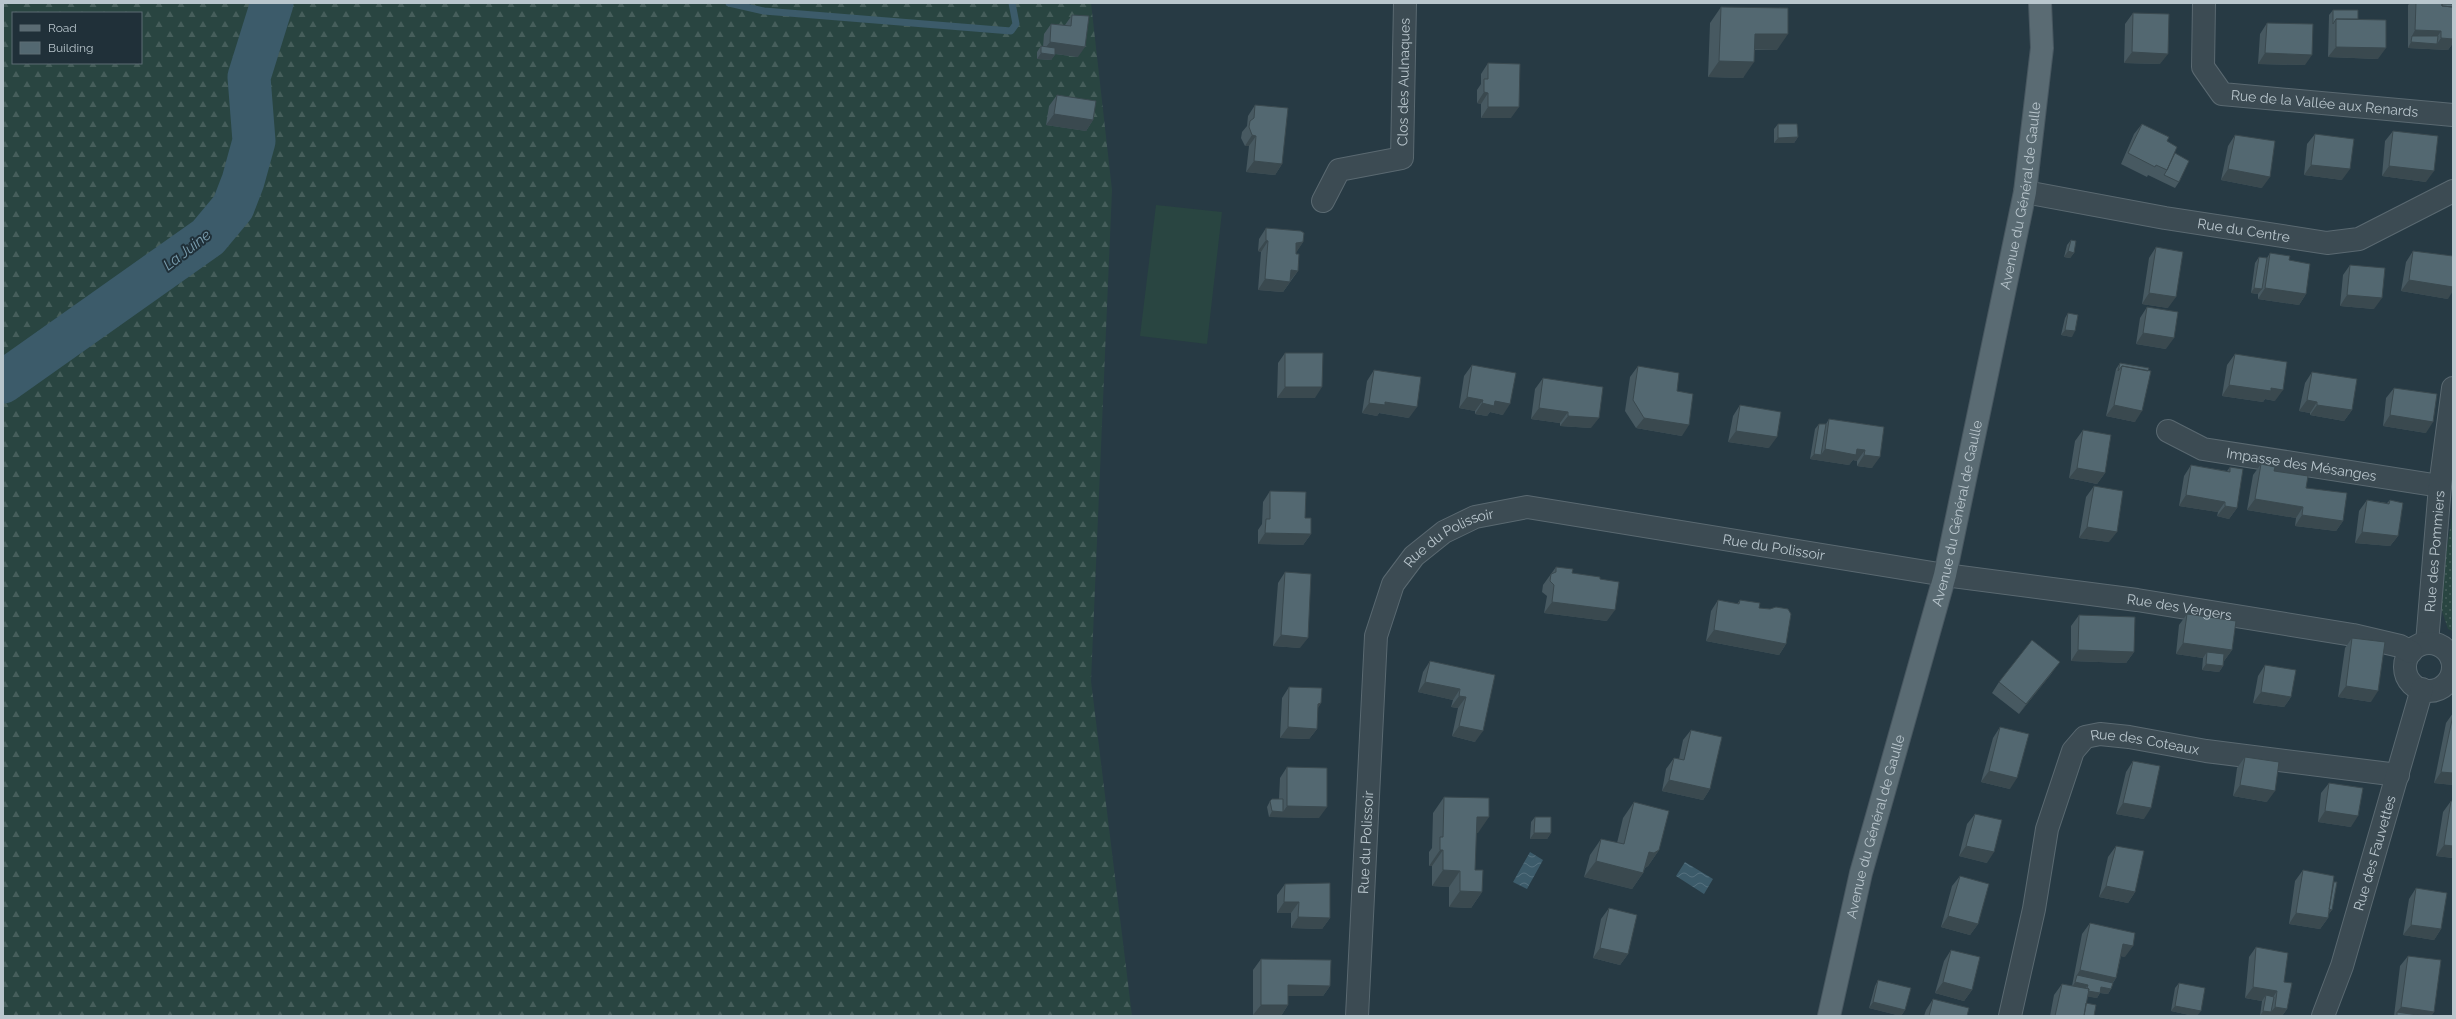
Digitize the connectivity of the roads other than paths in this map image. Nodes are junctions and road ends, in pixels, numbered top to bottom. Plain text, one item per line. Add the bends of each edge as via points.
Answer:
1 (1405, 3) edge
2 (2040, 3) edge
3 (2204, 3) edge
4 (2453, 115) edge
5 (2453, 191) edge
6 (2026, 192) junction
7 (1323, 201) dead end
8 (2453, 388) edge
9 (2168, 431) dead end
10 (2440, 486) junction
11 (1945, 575) junction
12 (2419, 648) junction
13 (2453, 672) edge
14 (2422, 689) junction
15 (2398, 776) junction
16 (1357, 1016) edge
17 (1829, 1016) edge
18 (2010, 1016) edge
19 (2323, 1016) edge

1 - 7 street, Clos des Aulnaques via 1402,158 1339,170
2 - 6 main road, Avenue du Général de Gaulle via 2042,48
3 - 4 street, Rue de la Vallée aux Renards via 2202,67 2222,94
5 - 6 street, Rue du Centre via 2359,239 2328,243 2165,218
6 - 11 main road, Avenue du Général de Gaulle
8 - 10 street, Rue des Pommiers
9 - 10 street, Impasse des Mésanges via 2203,449
10 - 12 street, Rue des Pommiers
11 - 12 street, Rue des Vergers via 2137,600
11 - 16 street, Rue du Polissoir via 1526,507 1475,517 1444,532 1414,556 1393,584 1376,636
11 - 17 main road, Avenue du Général de Gaulle via 1861,873
12 - 13 street via 2434,644 2447,651
12 - 14 street via 2407,658 2406,673 2415,686
13 - 14 street via 2444,685 2430,690
14 - 15 street, Rue des Fauvettes
15 - 18 street, Rue des Coteaux via 2206,751 2115,735 2084,737 2073,751 2047,829 2034,909
15 - 19 street, Rue des Fauvettes via 2342,966

